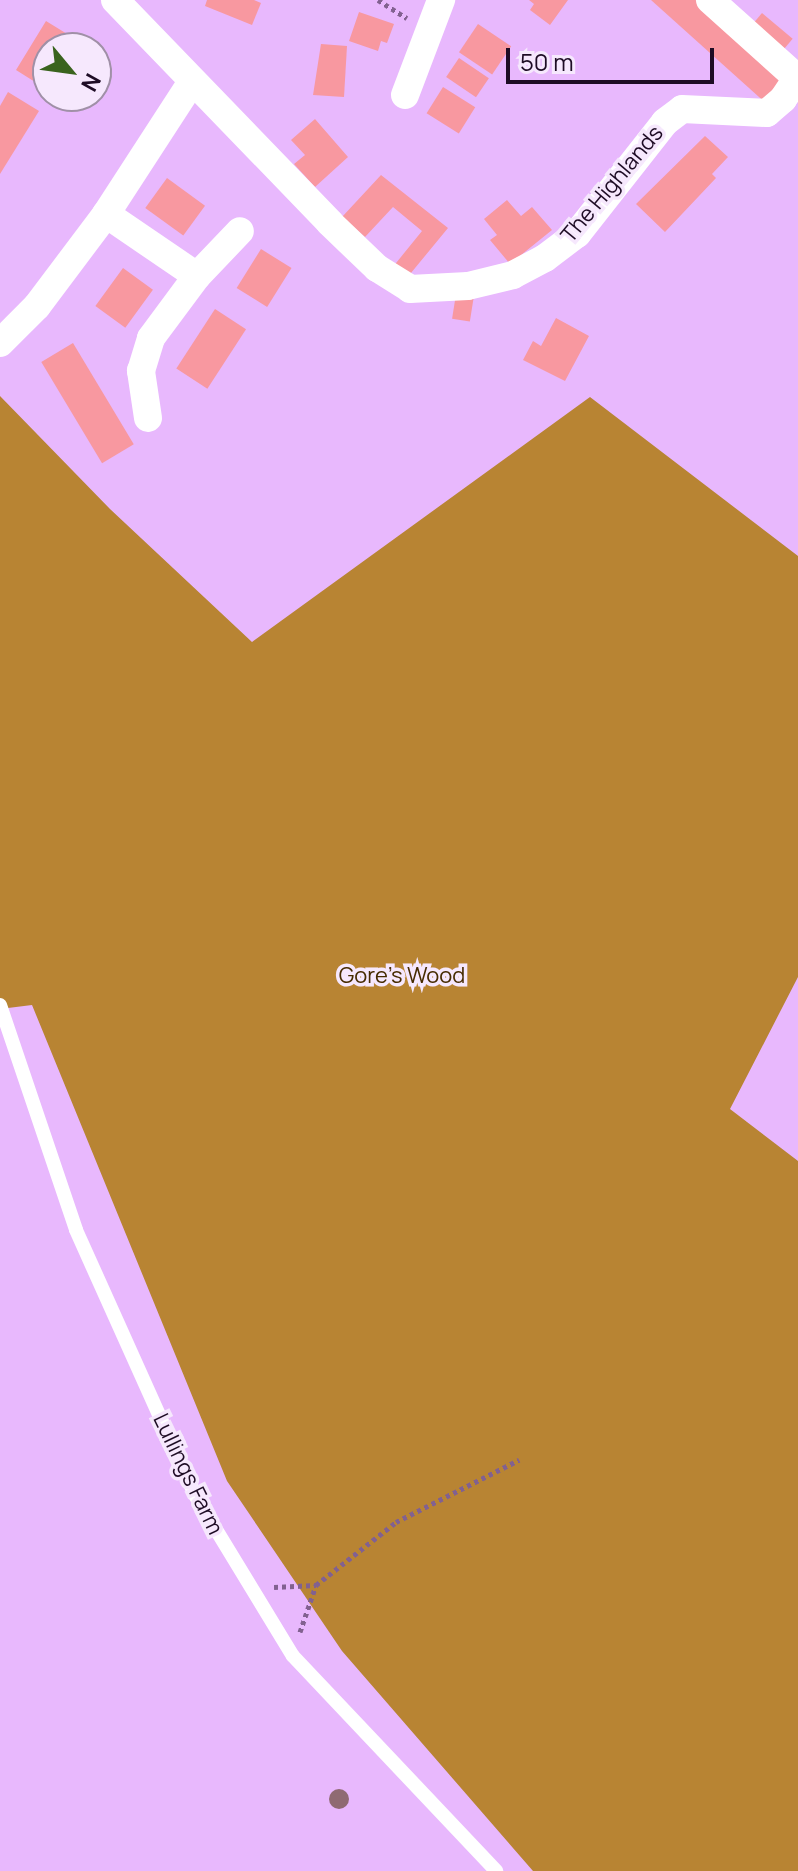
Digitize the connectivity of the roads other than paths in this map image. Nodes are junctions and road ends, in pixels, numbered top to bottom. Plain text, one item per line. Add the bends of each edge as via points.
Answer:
1 (115, 0) edge
2 (441, 0) edge
3 (710, 0) edge
4 (191, 83) junction
5 (405, 95) dead end
6 (106, 214) junction
7 (240, 231) dead end
8 (197, 276) junction
9 (0, 343) edge
10 (148, 418) dead end
11 (0, 1005) edge
12 (496, 1871) edge

1 - 4 street, The Highlands
2 - 5 street
3 - 4 street, The Highlands via 797,78 783,99 767,113 682,109 665,122 577,234 513,275 468,286 410,289 377,268
4 - 6 street
6 - 8 street
6 - 9 street via 37,306
7 - 8 street
8 - 10 street via 151,338 141,371
11 - 12 lane, Lullings Farm via 76,1230 195,1495 293,1656

